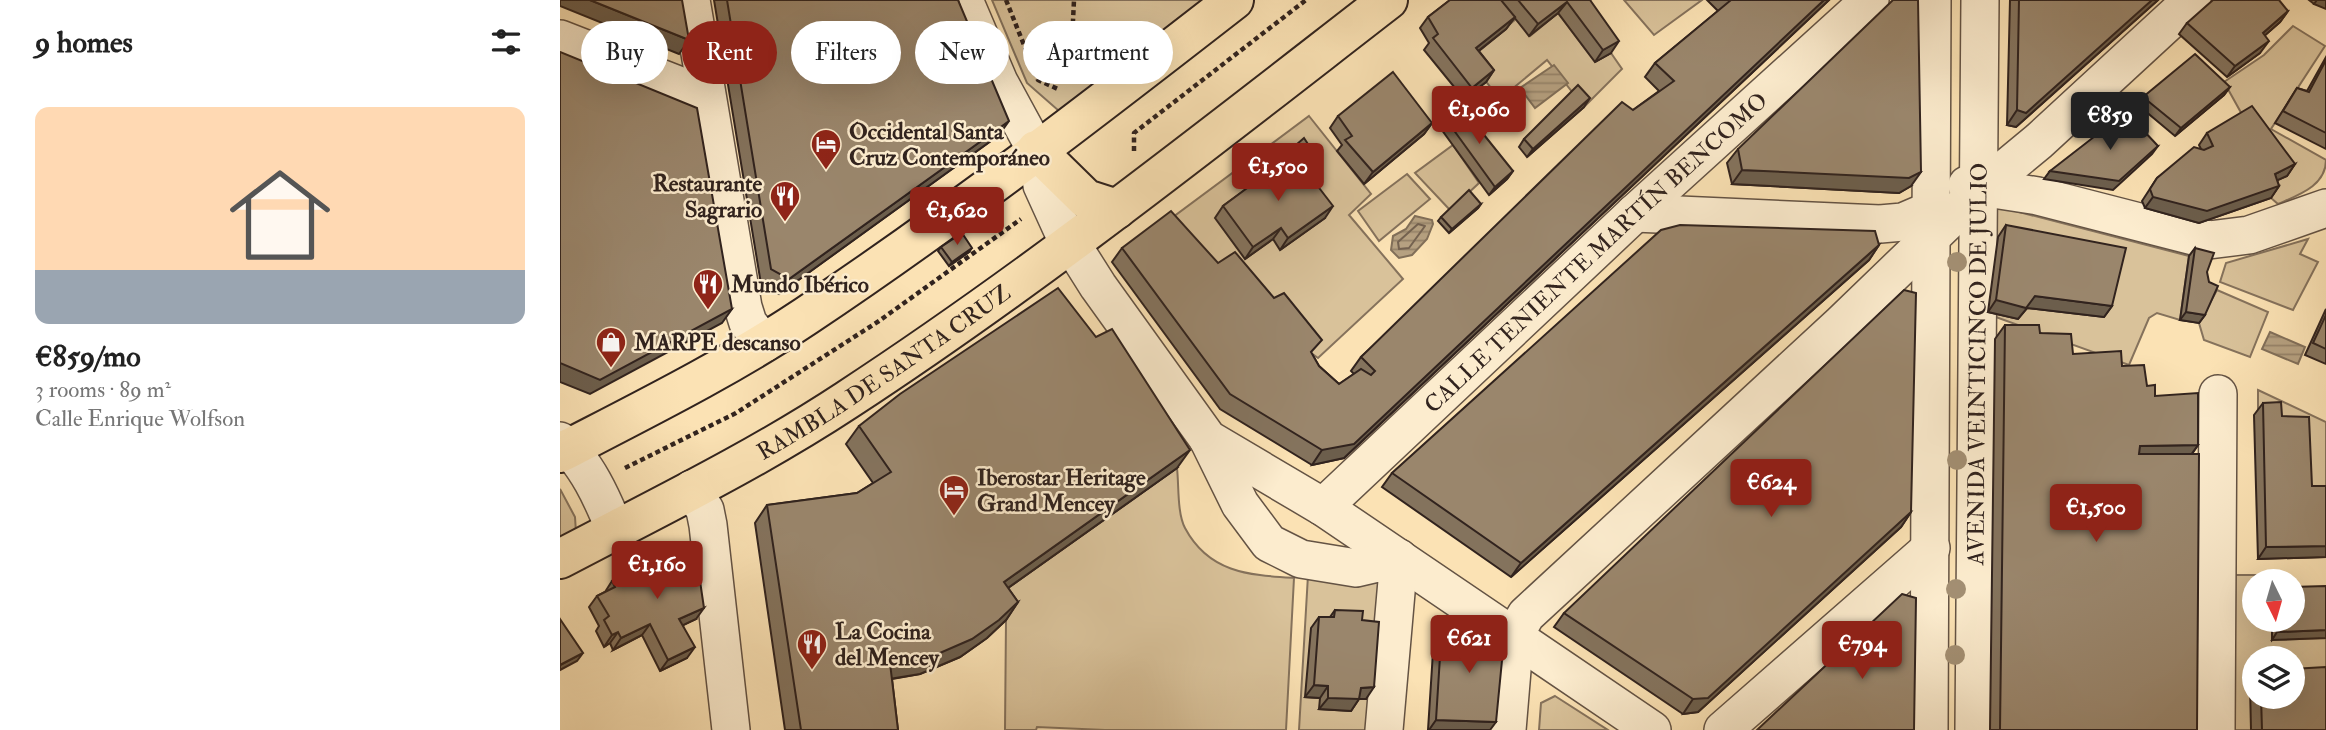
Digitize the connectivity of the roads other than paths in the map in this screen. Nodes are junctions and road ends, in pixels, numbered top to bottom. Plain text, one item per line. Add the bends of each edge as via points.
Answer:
1 (691, 0) edge
2 (964, 0) edge
3 (1234, 0) edge
4 (1388, 0) edge
5 (1870, 0) edge
6 (1932, 0) edge
7 (1980, 0) edge
8 (2192, 0) edge
9 (560, 39) edge
10 (706, 96) junction
11 (1036, 150) junction
12 (1931, 172) junction
13 (1981, 189) junction
14 (2326, 208) edge
15 (1117, 209) junction
16 (1635, 213) junction
17 (1931, 225) junction
18 (1070, 243) junction
19 (764, 343) junction
20 (2218, 394) dead end
21 (1208, 439) junction
22 (563, 448) edge
23 (692, 489) junction
24 (1323, 507) junction
25 (615, 530) junction
26 (1931, 548) junction
27 (1399, 558) junction
28 (560, 559) edge
29 (1515, 634) junction
30 (732, 730) edge
31 (1384, 730) edge
32 (1507, 730) edge
33 (1652, 730) edge
34 (1723, 730) edge
35 (1929, 730) edge
36 (1974, 730) edge
37 (2216, 730) edge

1 - 10 street
2 - 11 street via 999,82
3 - 11 main road
4 - 15 main road, RAMBLA DE SANTA CRUZ
5 - 16 street, CALLE TENIENTE MARTÍN BENCOMO
6 - 12 street, AVENIDA VEINTICINCO DE JULIO
7 - 13 street, AVENIDA VEINTICINCO DE JULIO
8 - 13 street
9 - 10 street
10 - 19 street via 743,307 748,323
11 - 15 main road via 1086,199
11 - 18 street via 1042,185
11 - 19 main road
12 - 13 street
12 - 17 street, AVENIDA VEINTICINCO DE JULIO
13 - 14 street via 2038,196 2209,240 2249,234
13 - 17 street
13 - 36 street, AVENIDA VEINTICINCO DE JULIO via 1975,380
15 - 18 main road, RAMBLA DE SANTA CRUZ
16 - 17 street
16 - 24 street, CALLE TENIENTE MARTÍN BENCOMO
17 - 26 street, AVENIDA VEINTICINCO DE JULIO
17 - 29 street via 1526,615
18 - 21 street
18 - 23 main road, RAMBLA DE SANTA CRUZ via 848,400
19 - 22 main road
20 - 37 street
21 - 24 street
21 - 27 street via 1240,504 1269,543 1301,559 1356,568
22 - 25 street via 607,509
23 - 25 main road, RAMBLA DE SANTA CRUZ
23 - 30 street via 708,524
24 - 27 street
25 - 28 main road, RAMBLA DE SANTA CRUZ
26 - 34 street
26 - 35 street, AVENIDA VEINTICINCO DE JULIO
27 - 29 street
27 - 31 street
29 - 32 street
29 - 33 street

